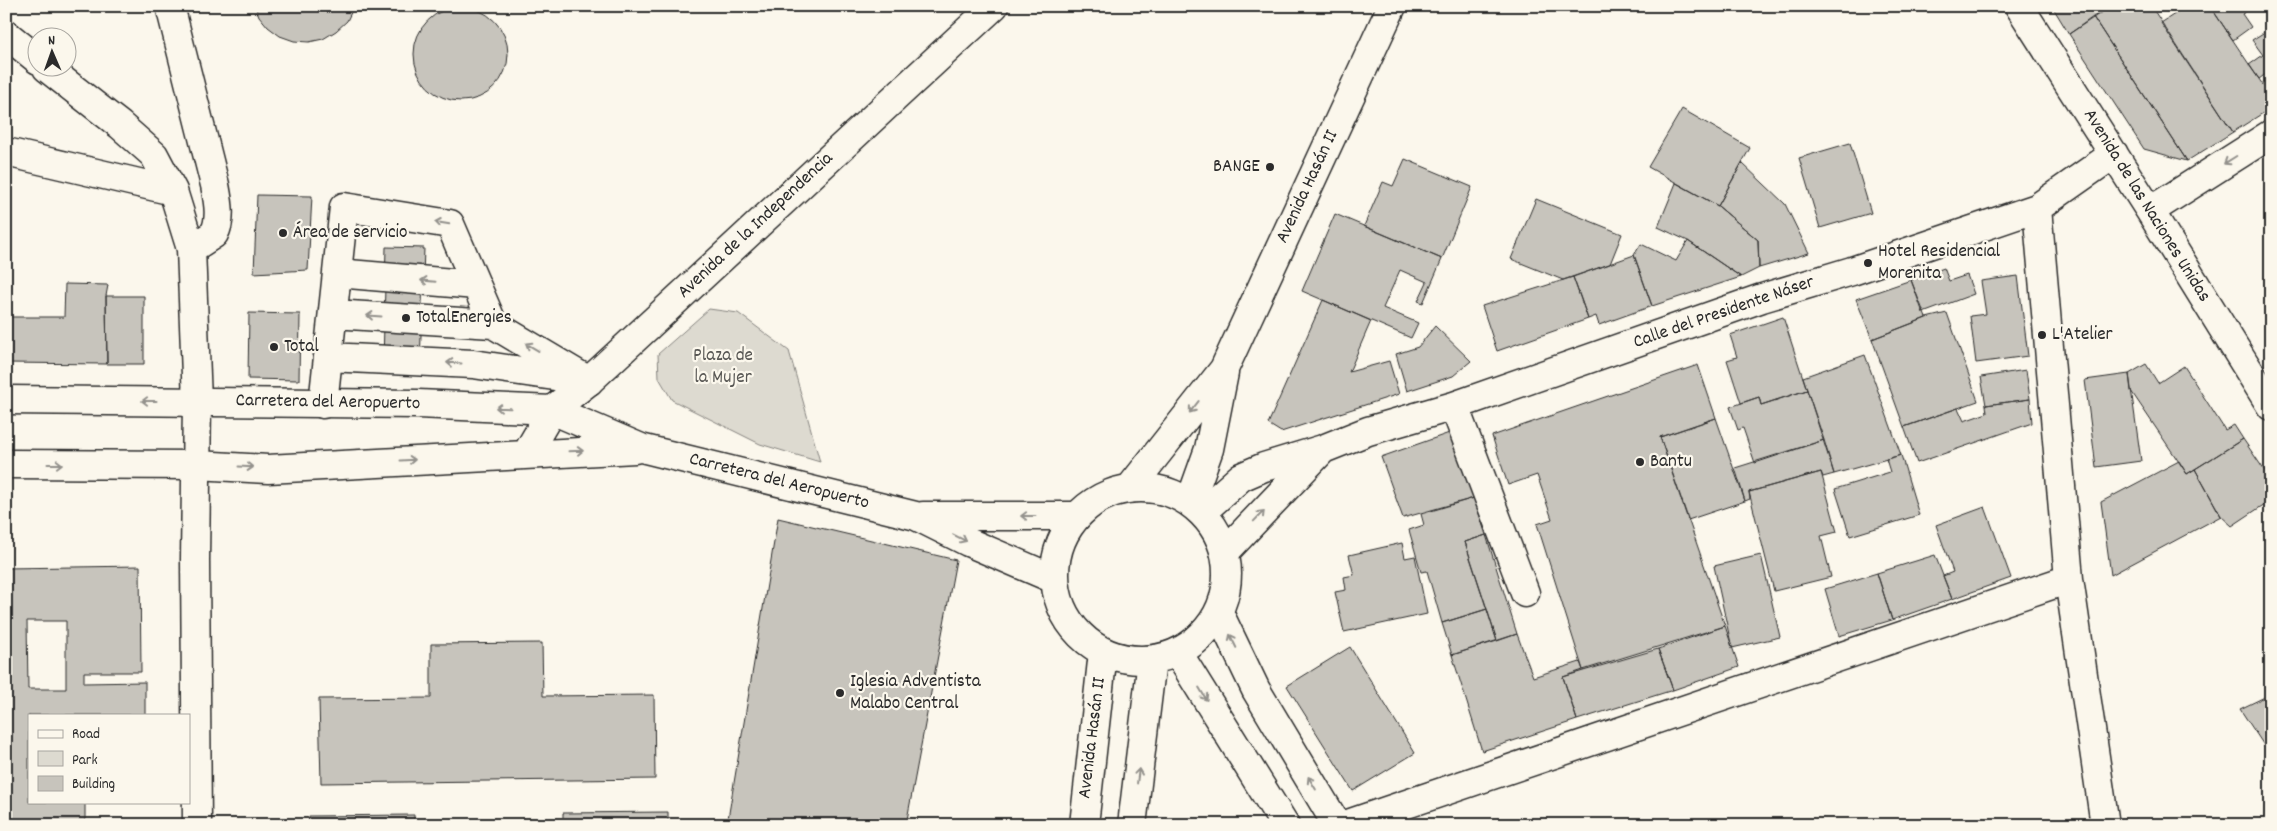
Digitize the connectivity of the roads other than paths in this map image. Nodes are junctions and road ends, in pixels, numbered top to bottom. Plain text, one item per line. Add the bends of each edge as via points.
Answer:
1 (170, 6) edge
2 (994, 6) edge
3 (1392, 6) edge
4 (2019, 6) edge
5 (6, 34) edge
6 (28, 52) edge
7 (60, 78) edge
8 (2271, 134) edge
9 (6, 152) edge
10 (2114, 154) junction
11 (173, 190) junction
12 (2037, 208) junction
13 (2150, 210) junction
14 (190, 249) junction
15 (337, 273) junction
16 (476, 285) junction
17 (333, 314) junction
18 (493, 324) junction
19 (328, 357) junction
20 (1224, 369) junction
21 (589, 381) junction
22 (6, 400) edge
23 (198, 401) junction
24 (324, 404) junction
25 (1454, 406) junction
26 (2271, 406) edge
27 (552, 410) junction
28 (641, 448) junction
29 (1323, 449) junction
30 (527, 453) junction
31 (6, 464) edge
32 (197, 465) junction
33 (1130, 488) junction
34 (1196, 507) junction
35 (916, 516) junction
36 (1076, 516) junction
37 (1225, 552) junction
38 (1054, 578) junction
39 (2069, 579) junction
40 (1525, 593) dead end
41 (1219, 613) junction
42 (1103, 652) junction
43 (1178, 653) junction
44 (1152, 660) junction
45 (196, 825) edge
46 (1084, 825) edge
47 (1132, 825) edge
48 (1285, 825) edge
49 (1337, 825) edge
50 (1345, 825) edge
51 (2106, 825) edge

1 - 14 street via 218,205 219,219 214,234
2 - 21 street, Avenida de la Independencia
3 - 20 street, Avenida Hasán II
4 - 10 street, Avenida de las Naciones Unidas
5 - 6 street
7 - 11 street via 154,155
8 -> 13 street
9 - 11 street
10 - 12 street, Calle del Presidente Náser
10 - 13 street, Avenida de las Naciones Unidas
11 - 14 street
12 - 25 street, Calle del Presidente Náser via 1762,298
12 - 39 street
13 - 26 street, Avenida de las Naciones Unidas
14 - 23 street
16 -> 15 street
16 -> 15 street via 450,224 344,207
15 - 17 street
16 - 18 street
18 -> 17 street
17 - 19 street
21 -> 18 street
21 -> 19 street via 473,364
19 - 24 street
20 -> 33 street, Avenida Hasán II
20 - 34 street, Avenida Hasán II
21 - 27 street, Avenida de la Independencia
23 -> 22 street, Carretera del Aeropuerto
23 - 24 street, Carretera del Aeropuerto
23 - 32 street
27 -> 24 street, Carretera del Aeropuerto
25 - 29 street, Calle del Presidente Náser via 1368,431
25 - 40 street
27 - 28 street, Carretera del Aeropuerto
27 - 30 street, Avenida de la Independencia
30 -> 28 street, Carretera del Aeropuerto
28 - 35 street, Carretera del Aeropuerto
29 - 34 street, Calle del Presidente Náser via 1264,467
37 -> 29 street, Calle del Presidente Náser
32 -> 30 street, Carretera del Aeropuerto via 268,468
31 -> 32 street, Carretera del Aeropuerto
32 - 45 street
33 - 34 street via 1164,491
33 - 36 street via 1098,499
34 - 37 street via 1217,530
36 -> 35 street, Carretera del Aeropuerto
35 -> 38 street, Carretera del Aeropuerto
36 - 38 street via 1063,535 1056,556
37 - 41 street via 1227,586
38 - 42 street via 1058,601 1069,622 1084,640
39 - 50 street
39 - 51 street
41 - 43 street via 1208,629
49 -> 41 street via 1256,690
42 - 44 street via 1127,660
42 - 46 street, Avenida Hasán II
43 - 44 street
43 -> 48 street
47 -> 44 street

